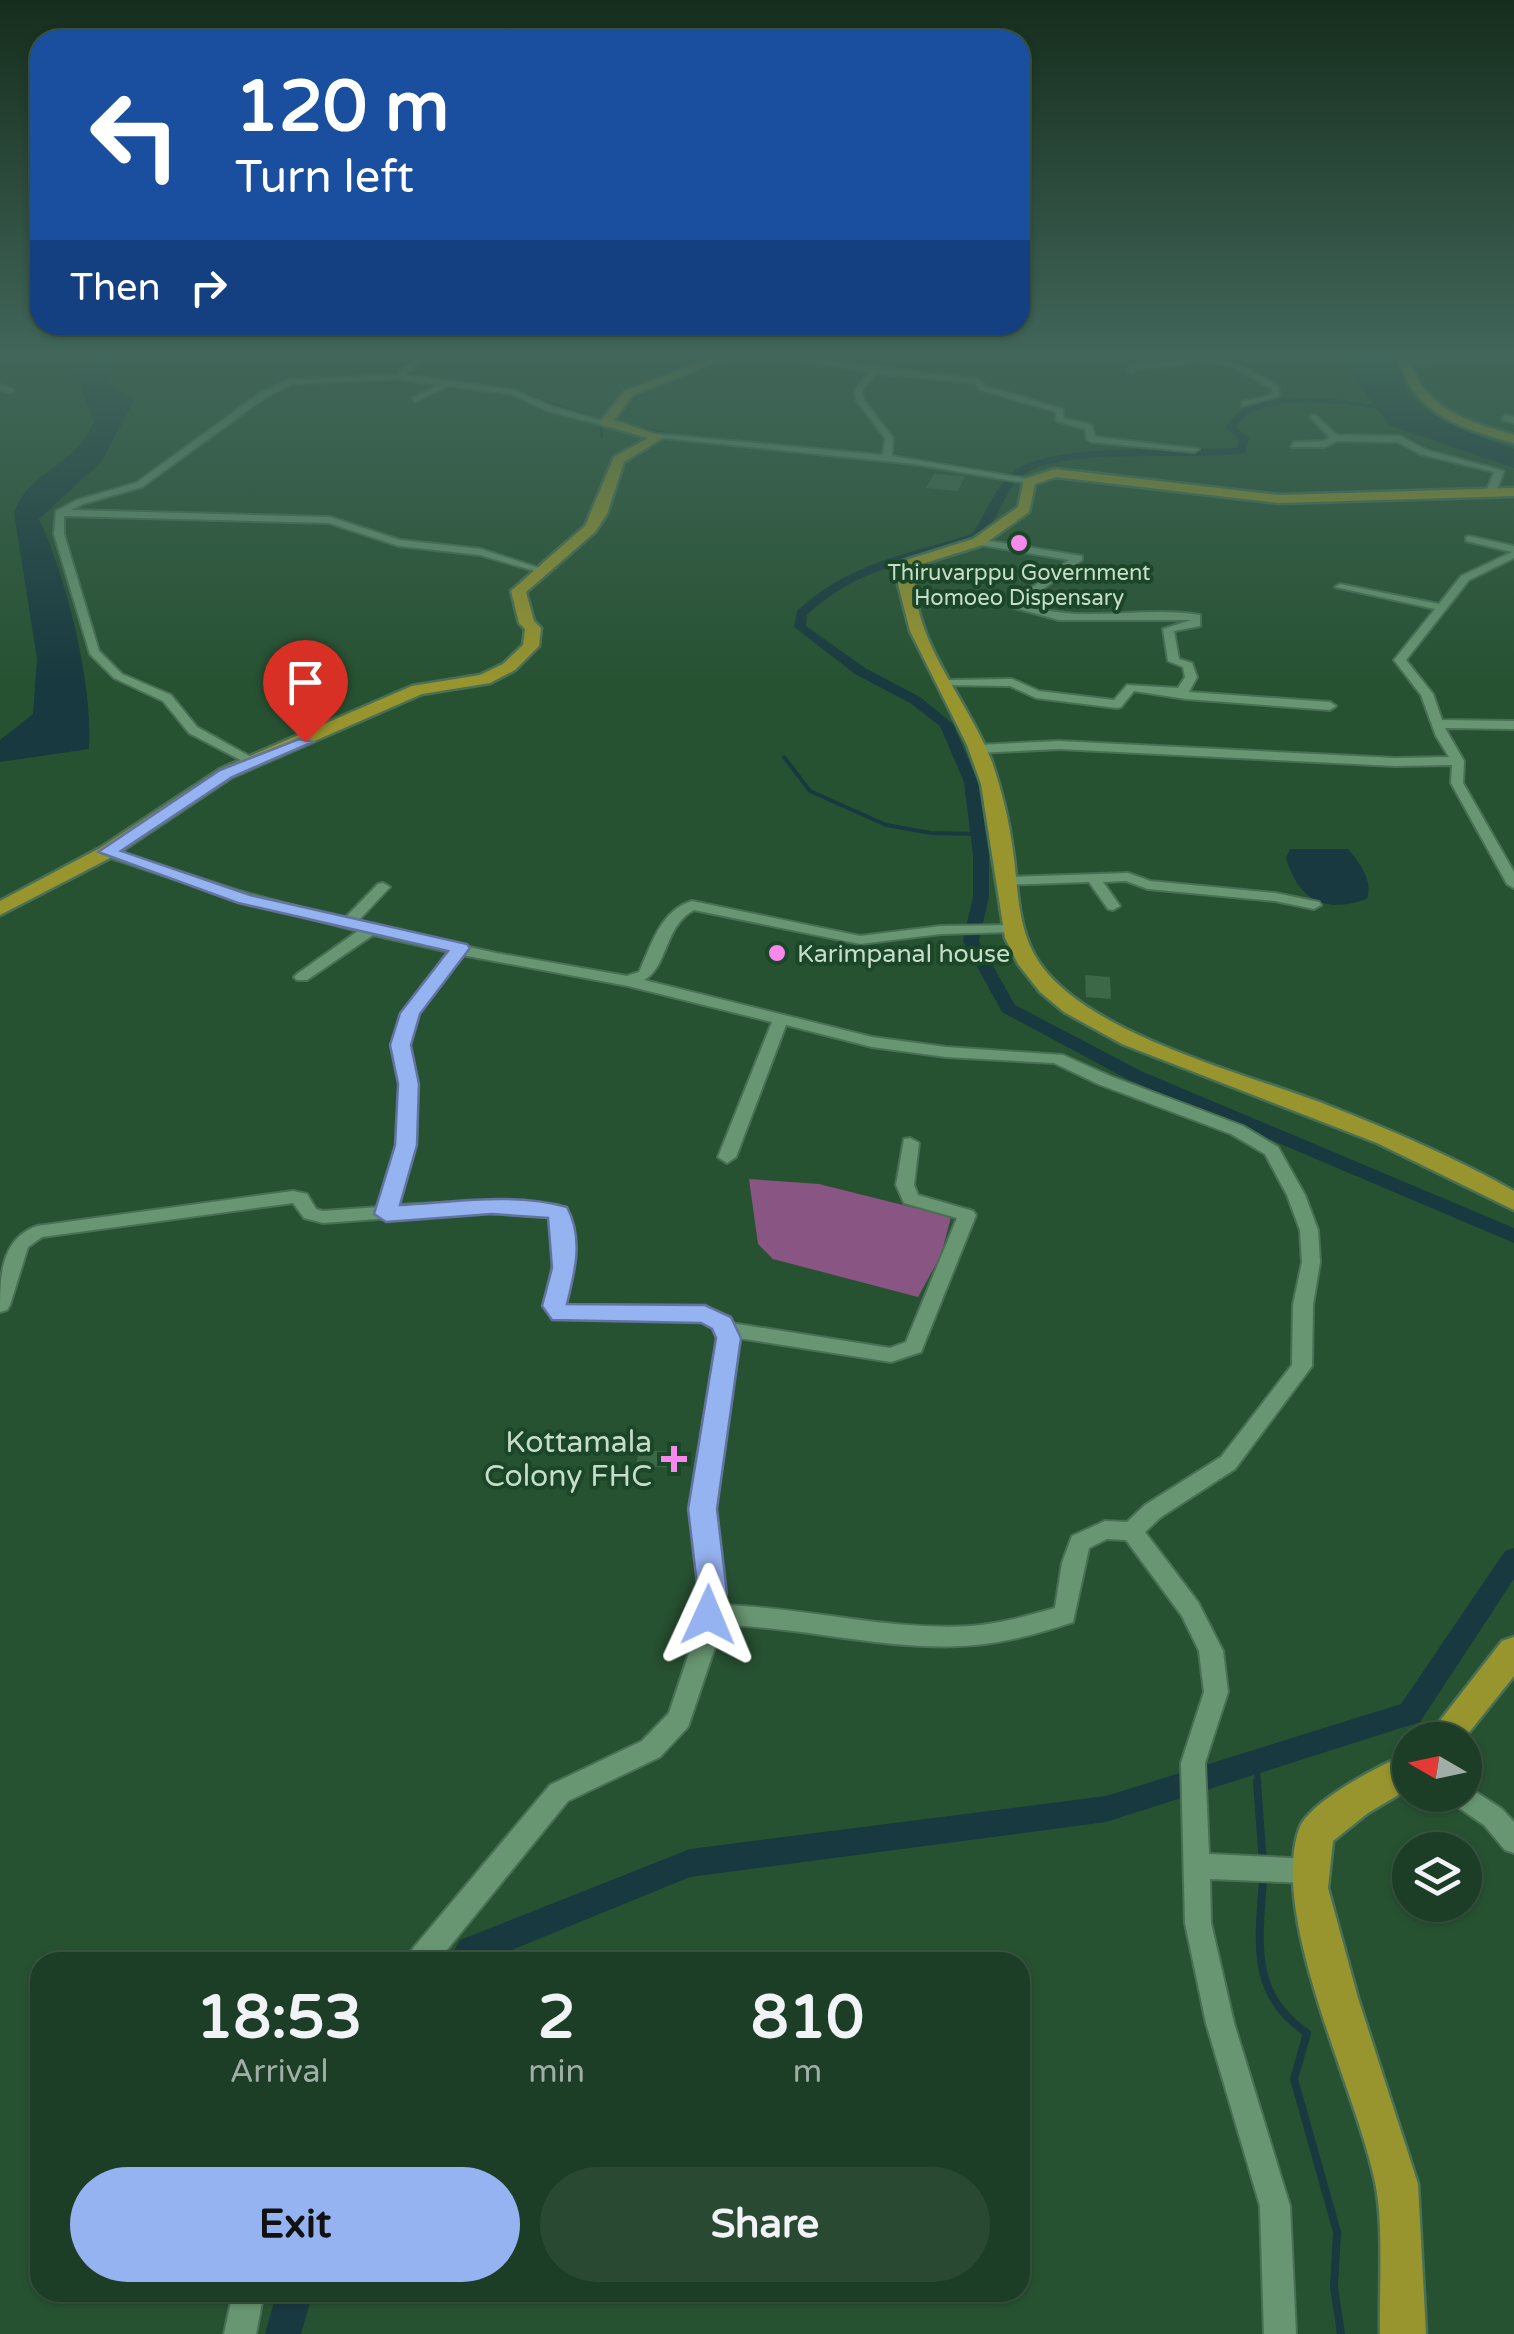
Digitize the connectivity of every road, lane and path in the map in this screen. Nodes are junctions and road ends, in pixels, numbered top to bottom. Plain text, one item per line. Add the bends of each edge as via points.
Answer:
1 (168, 464) edge
2 (617, 464) edge
3 (933, 464) edge
4 (1471, 464) edge
5 (1025, 481) junction
6 (1491, 492) junction
7 (1514, 492) edge
8 (59, 514) junction
9 (1469, 539) dead end
10 (978, 542) junction
11 (1514, 552) edge
12 (541, 572) junction
13 (1340, 587) dead end
14 (1439, 607) junction
15 (946, 683) junction
16 (1181, 692) junction
17 (1330, 706) dead end
18 (1437, 724) junction
19 (1514, 725) edge
20 (978, 749) junction
21 (1458, 761) junction
22 (256, 763) junction
23 (107, 852) junction
24 (1508, 863) edge
25 (1093, 878) junction
26 (1005, 881) junction
27 (1514, 884) edge
28 (383, 887) dead end
29 (1314, 905) dead end
30 (1113, 906) dead end
31 (0, 908) edge
32 (346, 924) junction
33 (1003, 928) junction
34 (370, 930) junction
35 (460, 948) junction
36 (302, 977) dead end
37 (628, 981) junction
38 (781, 1019) junction
39 (910, 1142) dead end
40 (727, 1158) dead end
41 (1514, 1202) edge
42 (386, 1214) junction
43 (0, 1305) edge
44 (724, 1329) junction
45 (1132, 1531) junction
46 (708, 1615) junction
47 (1514, 1651) edge
48 (1457, 1722) edge
49 (1392, 1779) edge
50 (1482, 1809) edge
51 (1514, 1841) edge
52 (1198, 1866) junction
53 (1312, 1871) junction
54 (428, 1952) edge
55 (248, 2302) edge
56 (240, 2334) edge
57 (1280, 2334) edge
58 (1403, 2334) edge

1 - 8 street via 139,485
2 - 12 main road via 590,529
3 - 5 street
4 - 6 street via 1499,471
5 - 6 main road via 1076,474 1279,499
5 - 10 main road via 1024,508
6 - 7 main road
8 - 12 street via 330,520 398,543 481,552
8 - 22 street via 94,652 118,676 168,698 193,730
9 - 11 street
10 - 15 main road via 908,564 904,575 914,623
10 - 16 street via 1078,558 1018,608 1090,620 1196,618 1196,624 1168,630 1174,661 1188,665 1191,677
11 - 14 street via 1464,578
12 - 22 main road via 518,592 533,628 531,646 509,666 484,679 418,690
13 - 14 street
14 - 18 street via 1400,660 1427,694
15 - 16 street via 1012,682 1036,694 1117,704 1131,687
15 - 20 main road
16 - 17 street
18 - 19 street
18 - 21 street
20 - 21 street via 1059,745
20 - 26 main road
21 - 24 street via 1457,782
22 - 23 main road via 226,774
23 - 31 main road
23 - 32 street via 245,900
24 - 27 street
25 - 26 street
25 - 29 street via 1128,877
25 - 30 street
26 - 33 main road
28 - 32 street
32 - 34 street
33 - 37 street via 860,940 692,905 678,909 645,975
33 - 41 main road via 1046,986 1077,1010
34 - 35 street
34 - 36 street
35 - 37 street
35 - 42 street via 410,1013 401,1045 408,1084 406,1145
37 - 38 street
38 - 40 street
38 - 45 street via 872,1042 1057,1058 1237,1130 1272,1151 1309,1230 1302,1366 1228,1463
39 - 44 street via 910,1199 967,1215 914,1347 891,1355
42 - 43 street via 323,1217 292,1197 37,1232 20,1244
42 - 44 street via 492,1207 559,1212 564,1268 554,1306 560,1313 705,1314
44 - 46 street via 728,1338 702,1509 712,1593
45 - 46 street via 1105,1530 1080,1542 1065,1615 971,1638 904,1636 754,1613
45 - 52 street via 1190,1609 1211,1651 1216,1692 1194,1763
46 - 54 street via 680,1719 651,1750 559,1794
47 - 48 main road
49 - 53 main road via 1316,1832
50 - 51 street
52 - 53 street
52 - 57 street via 1198,1923 1216,2006 1275,2206
53 - 58 main road via 1310,1888 1338,1998 1396,2184
55 - 56 street

